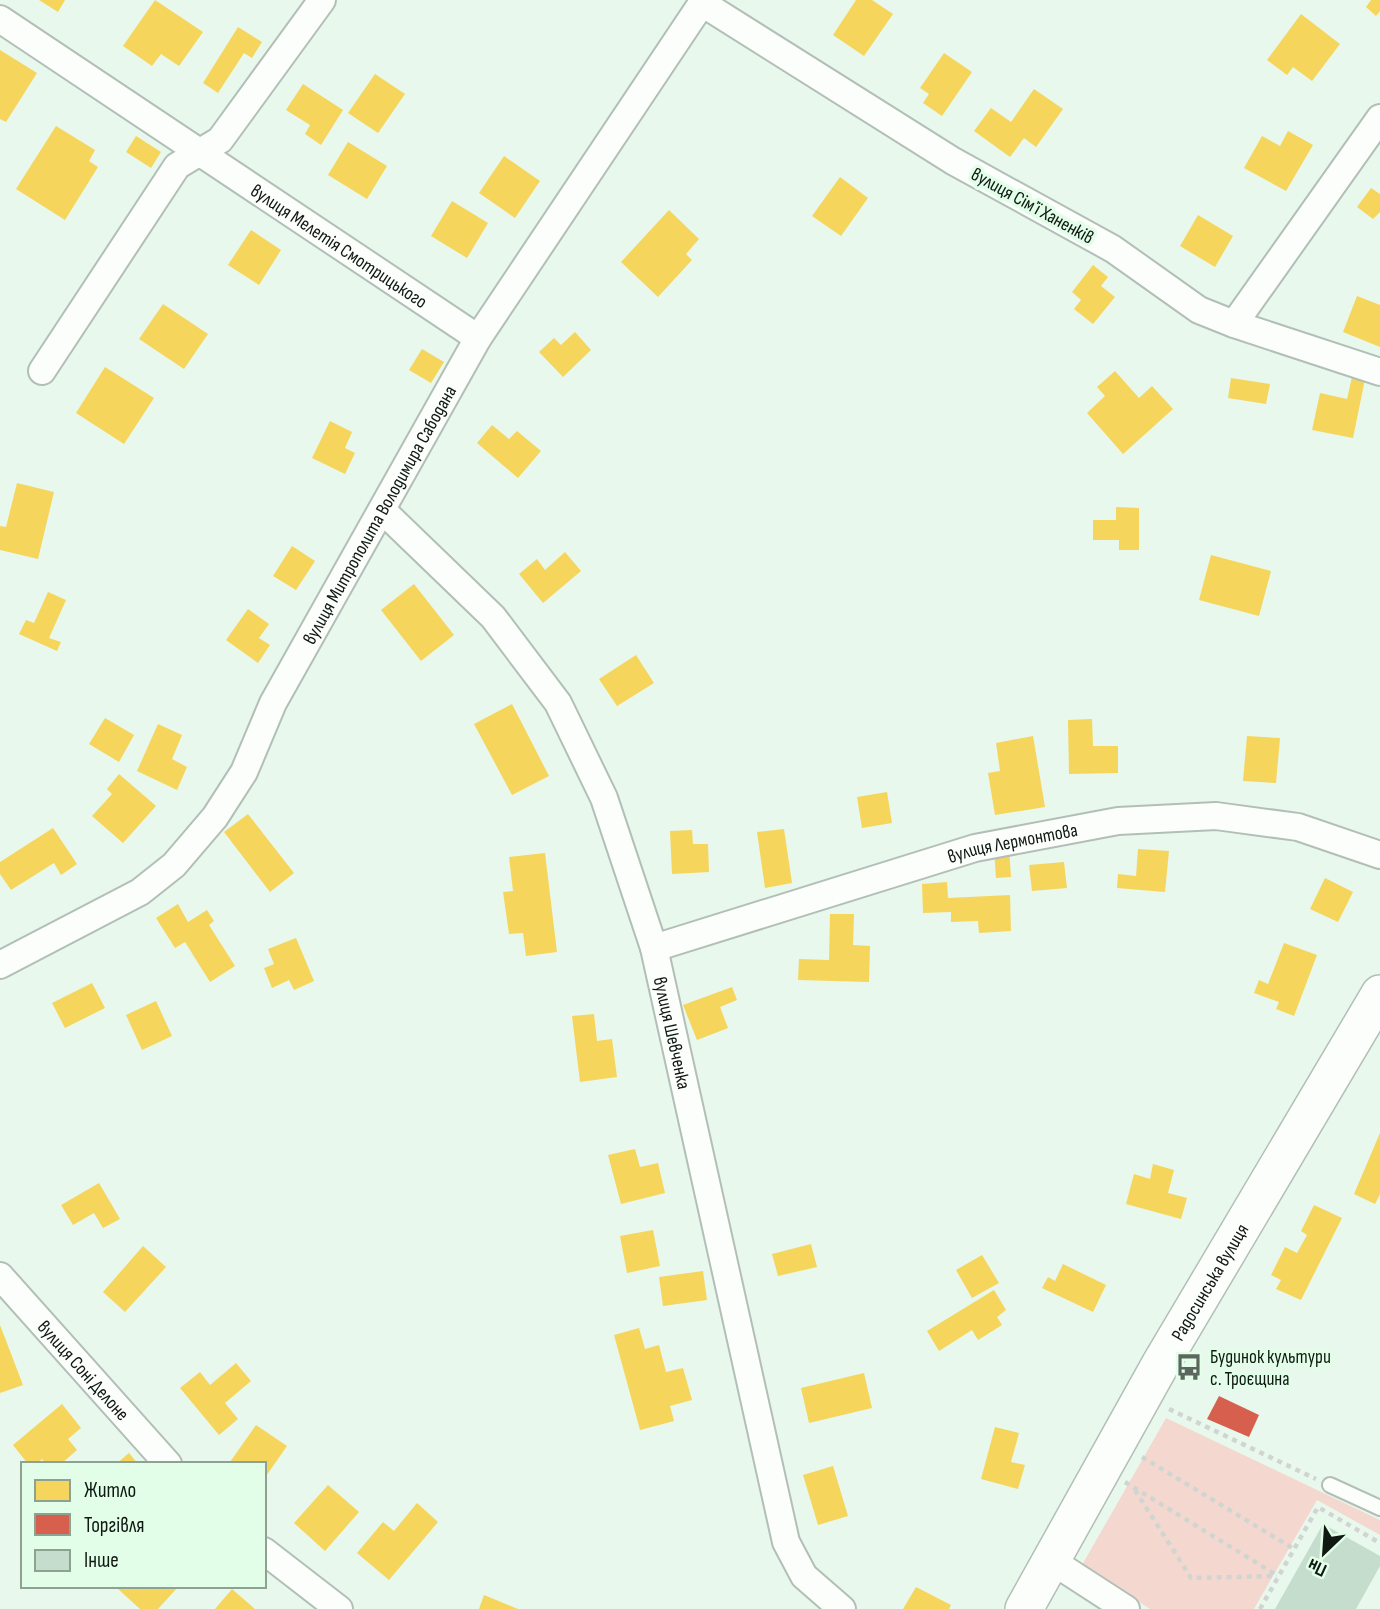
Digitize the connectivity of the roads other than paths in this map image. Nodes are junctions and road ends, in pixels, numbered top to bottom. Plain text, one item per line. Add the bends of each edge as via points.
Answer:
1 (322, 0) edge
2 (703, 1) edge
3 (0, 19) edge
4 (1380, 118) edge
5 (200, 154) junction
6 (1234, 324) junction
7 (478, 338) junction
8 (42, 371) dead end
9 (1380, 372) edge
10 (383, 511) junction
11 (1380, 855) edge
12 (654, 948) junction
13 (0, 965) edge
14 (1380, 994) edge
15 (0, 1276) edge
16 (166, 1462) edge
17 (1330, 1485) road end
18 (1380, 1508) edge
19 (266, 1553) edge
20 (1052, 1561) junction
21 (340, 1609) edge
22 (842, 1609) edge
23 (1024, 1609) edge
24 (1126, 1609) edge

1 - 5 street via 220,140
2 - 6 street, вулиця Сімʼї Ханенків via 953,161 1113,249 1199,310
2 - 7 street, вулиця Митрополита Володимира Сабодана
3 - 5 street, вулиця Мелетія Смотрицького
4 - 6 street
5 - 7 street, вулиця Мелетія Смотрицького
5 - 8 street via 177,166
6 - 9 street, вулиця Сімʼї Ханенків
7 - 10 street, вулиця Митрополита Володимира Сабодана
10 - 12 street, вулиця Шевченка via 493,617 558,703 604,798
10 - 13 street, вулиця Митрополита Володимира Сабодана via 273,703 244,772 215,817 174,865 140,892
11 - 12 street, вулиця Лермонтова via 1298,827 1216,816 1118,821 975,848
12 - 22 street, вулиця Шевченка via 786,1542 804,1576
14 - 20 street, Радосинська вулиця via 1144,1395 1118,1466
15 - 16 street, вулиця Соні Делоне
17 - 18 lane
19 - 21 street
20 - 23 street, Радосинська вулиця
20 - 24 street

